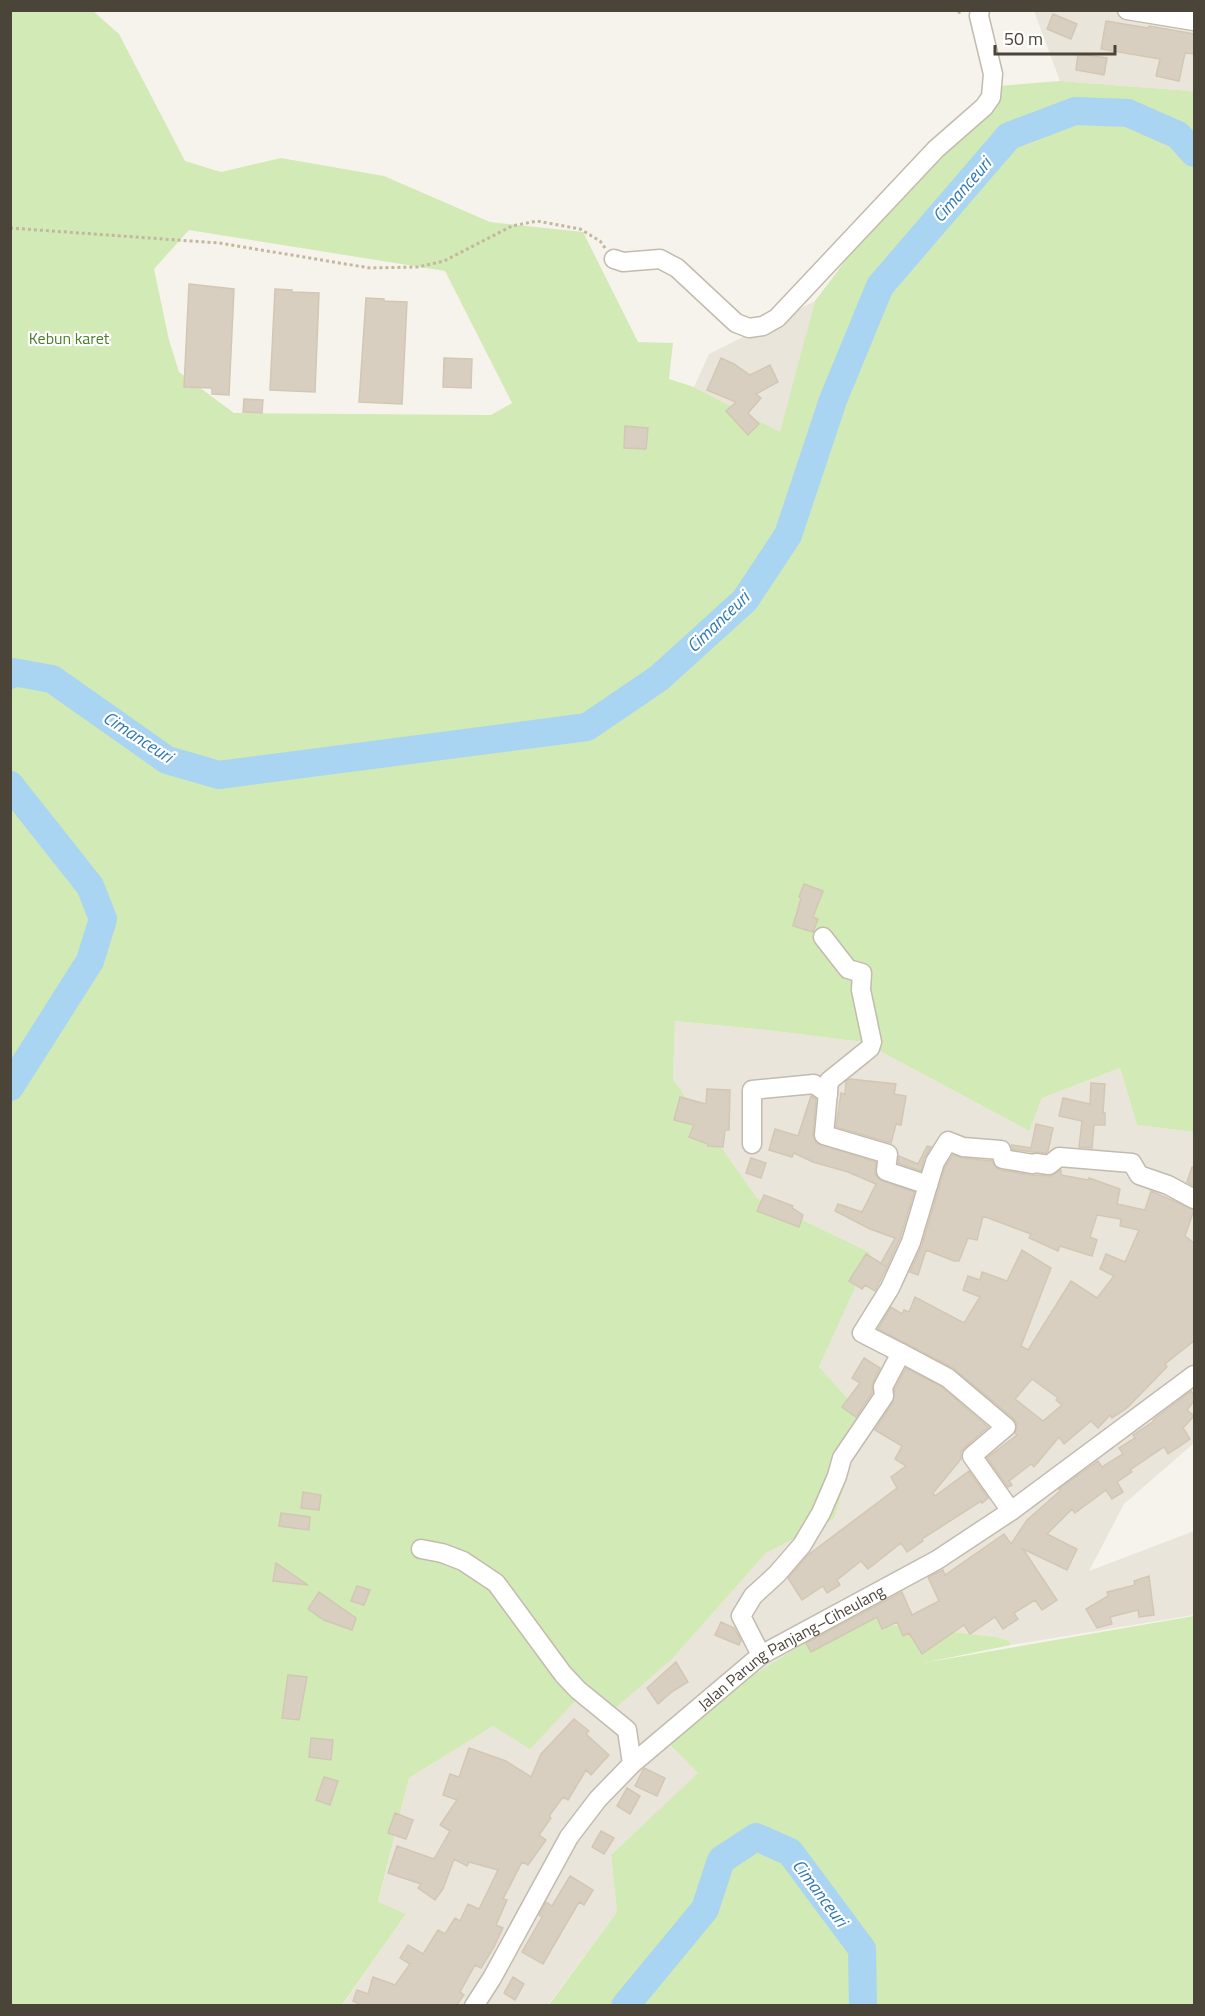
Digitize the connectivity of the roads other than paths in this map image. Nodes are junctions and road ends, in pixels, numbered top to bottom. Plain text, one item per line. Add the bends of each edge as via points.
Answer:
1 (980, 10) edge
2 (1127, 10) edge
3 (1194, 21) edge
4 (614, 259) road end
5 (823, 937) dead end
6 (828, 1094) junction
7 (752, 1144) dead end
8 (928, 1185) junction
9 (1194, 1199) edge
10 (901, 1353) junction
11 (1194, 1375) edge
12 (1011, 1511) junction
13 (421, 1549) dead end
14 (761, 1655) junction
15 (632, 1764) junction
16 (474, 2006) edge

1 - 4 street via 993,74 991,97 936,149 777,318 749,328 736,323 677,268 660,259
2 - 3 street
5 - 6 street via 848,969 862,973 861,990 872,1042 870,1048 829,1081
6 - 7 street via 814,1084 752,1090
6 - 8 street via 824,1135 888,1154 886,1171
8 - 9 street via 935,1162 948,1141 963,1147 1001,1150 1003,1159 1033,1164 1049,1165 1059,1157 1132,1163 1139,1175
8 - 10 street via 911,1242 890,1288 862,1333
10 - 12 street via 948,1378 1006,1426 972,1456
10 - 14 street via 883,1387 884,1396 842,1458 821,1513 802,1545 753,1596 741,1616
11 - 12 street, Jalan Parung Panjang–Ciheulang
12 - 14 street, Jalan Parung Panjang–Ciheulang via 937,1560
13 - 15 street via 463,1561 496,1583 563,1674 627,1730
14 - 15 street, Jalan Parung Panjang–Ciheulang
15 - 16 street, Jalan Parung Panjang–Ciheulang via 569,1837

